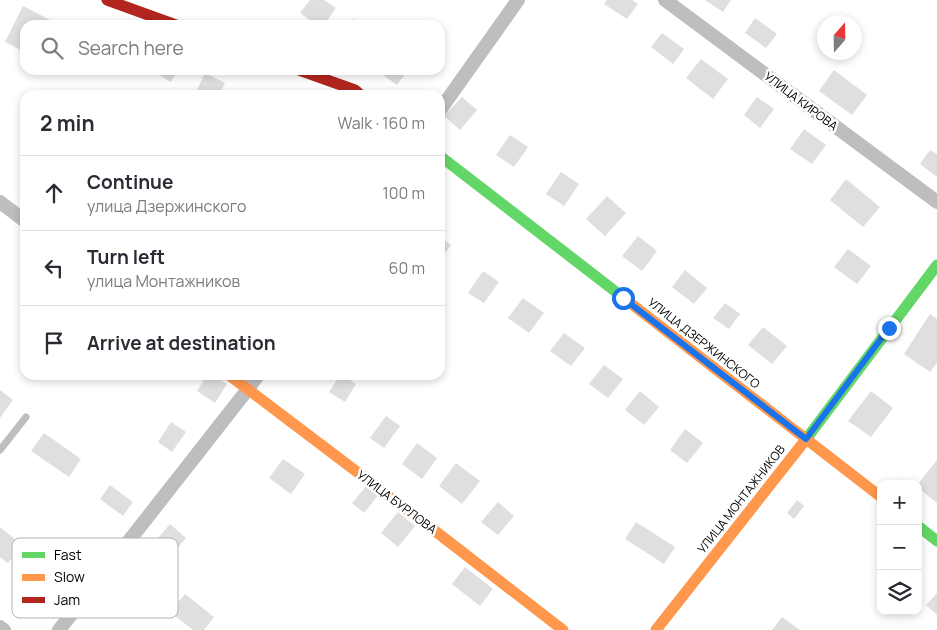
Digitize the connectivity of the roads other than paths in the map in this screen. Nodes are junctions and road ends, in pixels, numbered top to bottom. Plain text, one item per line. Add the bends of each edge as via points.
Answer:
1 (107, 0) edge
2 (518, 0) edge
3 (665, 0) edge
4 (162, 20) edge
5 (313, 75) edge
6 (355, 90) edge
7 (445, 103) edge
8 (445, 160) edge
9 (0, 202) edge
10 (937, 202) edge
11 (20, 217) edge
12 (937, 265) edge
13 (236, 380) edge
14 (254, 380) edge
15 (248, 389) junction
16 (26, 417) dead end
17 (806, 439) junction
18 (0, 450) edge
19 (877, 494) edge
20 (922, 529) edge
21 (131, 538) edge
22 (937, 540) edge
23 (68, 618) edge
24 (0, 627) edge
25 (4, 630) edge
26 (59, 630) edge
27 (563, 630) edge
28 (656, 630) edge

1 - 4 street
2 - 7 street
3 - 10 street, УЛИЦА КИРОВА
5 - 6 street
8 - 17 street, УЛИЦА ДЗЕРЖИНСКОГО
9 - 11 street
12 - 17 street, УЛИЦА МОНТАЖНИКОВ
13 - 15 street, УЛИЦА БУРЛОВА
14 - 15 street
15 - 21 street
15 - 27 street, УЛИЦА БУРЛОВА
16 - 18 lane
17 - 19 street, УЛИЦА ДЗЕРЖИНСКОГО
17 - 28 street, УЛИЦА МОНТАЖНИКОВ
20 - 22 street
23 - 26 street
24 - 25 street

